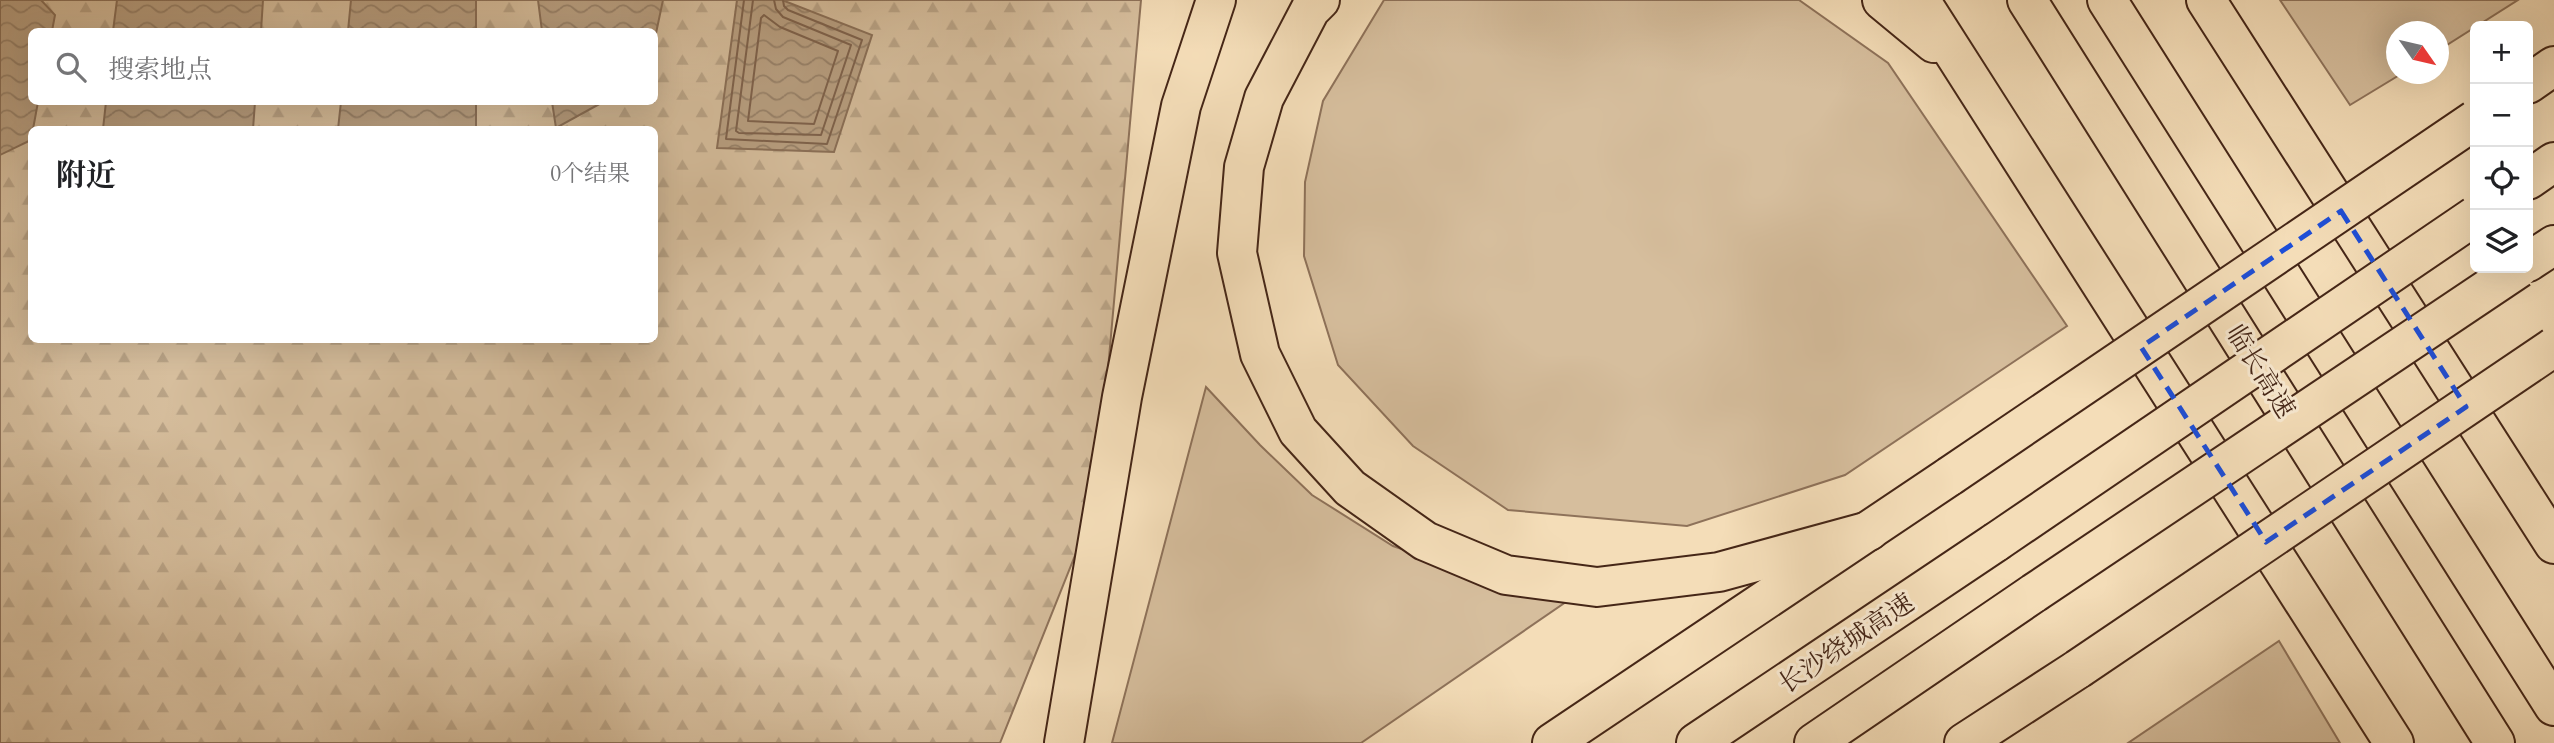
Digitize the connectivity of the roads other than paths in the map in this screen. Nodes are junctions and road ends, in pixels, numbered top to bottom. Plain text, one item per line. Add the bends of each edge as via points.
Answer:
1 (1216, 0) edge
2 (1320, 0) edge
3 (1882, 0) edge
4 (1920, 0) edge
5 (2027, 0) edge
6 (2107, 0) edge
7 (2206, 0) edge
8 (1962, 67) junction
9 (2470, 123) edge
10 (2554, 162) edge
11 (2533, 177) edge
12 (2470, 219) edge
13 (2554, 245) edge
14 (2533, 259) edge
15 (2512, 273) edge
16 (2554, 348) edge
17 (1869, 531) junction
18 (2554, 544) edge
19 (2554, 706) edge
20 (1996, 729) edge
21 (1064, 743) edge
22 (1552, 743) edge
23 (1696, 743) edge
24 (1814, 743) edge
25 (1964, 743) edge
26 (2394, 743) edge
27 (2494, 743) edge

1 - 21 highway via 1181,106 1122,397
2 - 17 highway via 1310,10 1264,99 1244,167 1237,253 1260,354 1298,430 1350,488 1425,541 1506,575 1597,587 1719,572
3 - 8 highway
4 - 8 highway
5 - 27 highway, 临长高速
6 - 19 highway
7 - 18 highway
8 - 26 highway
9 - 17 highway, bridge
10 - 11 highway
12 - 23 highway, 长沙绕城高速, bridge
13 - 14 highway
15 - 24 highway, bridge
16 - 20 highway, bridge
17 - 22 highway
20 - 25 highway

